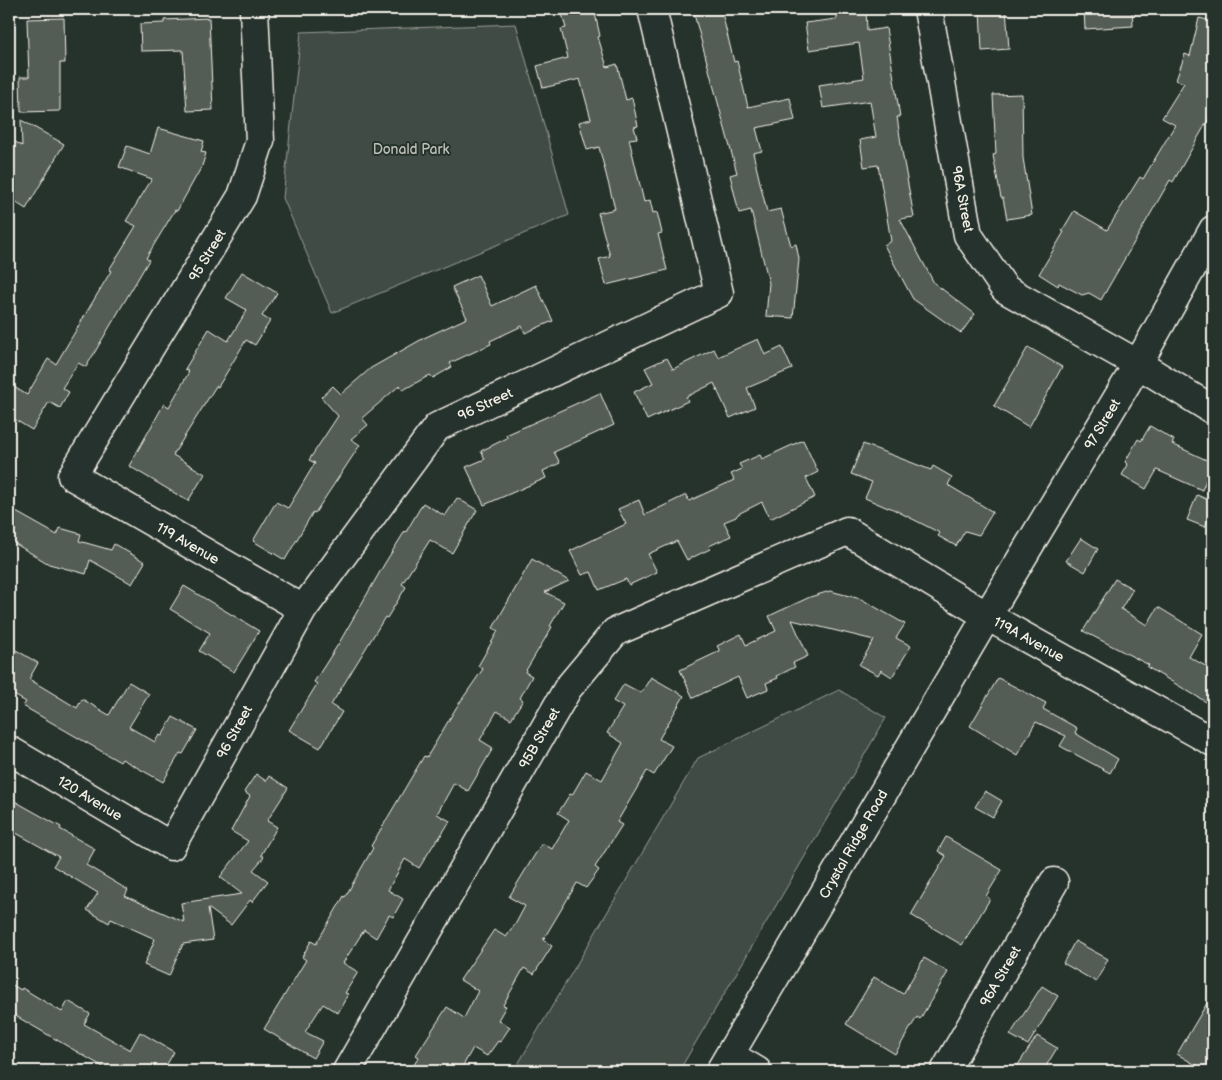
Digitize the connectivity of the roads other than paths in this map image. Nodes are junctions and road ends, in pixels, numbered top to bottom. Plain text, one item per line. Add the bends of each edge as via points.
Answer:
1 (254, 9) edge
2 (652, 9) edge
3 (928, 9) edge
4 (1213, 230) edge
5 (1138, 364) junction
6 (1213, 410) edge
7 (72, 476) joint
8 (847, 531) joint
9 (303, 609) junction
10 (987, 616) junction
11 (1213, 742) edge
12 (9, 750) edge
13 (171, 846) joint
14 (1054, 882) dead end
15 (725, 1063) edge
16 (347, 1071) edge
17 (756, 1071) edge
18 (945, 1071) edge

1 - 7 street, 95 Street via 260,141 242,196
2 - 9 street, 96 Street via 719,294 437,427
3 - 5 street, 96A Street via 968,235 1005,289
4 - 5 street, 97 Street
5 - 6 street
5 - 10 street, 97 Street
7 - 9 street, 119 Avenue
8 - 10 street, 119A Avenue
8 - 16 street, 95B Street via 615,632 568,688
9 - 13 street, 96 Street
10 - 11 street, 119A Avenue
10 - 15 street, Crystal Ridge Road
12 - 13 street, 120 Avenue
14 - 18 street, 96A Street
15 - 17 street

